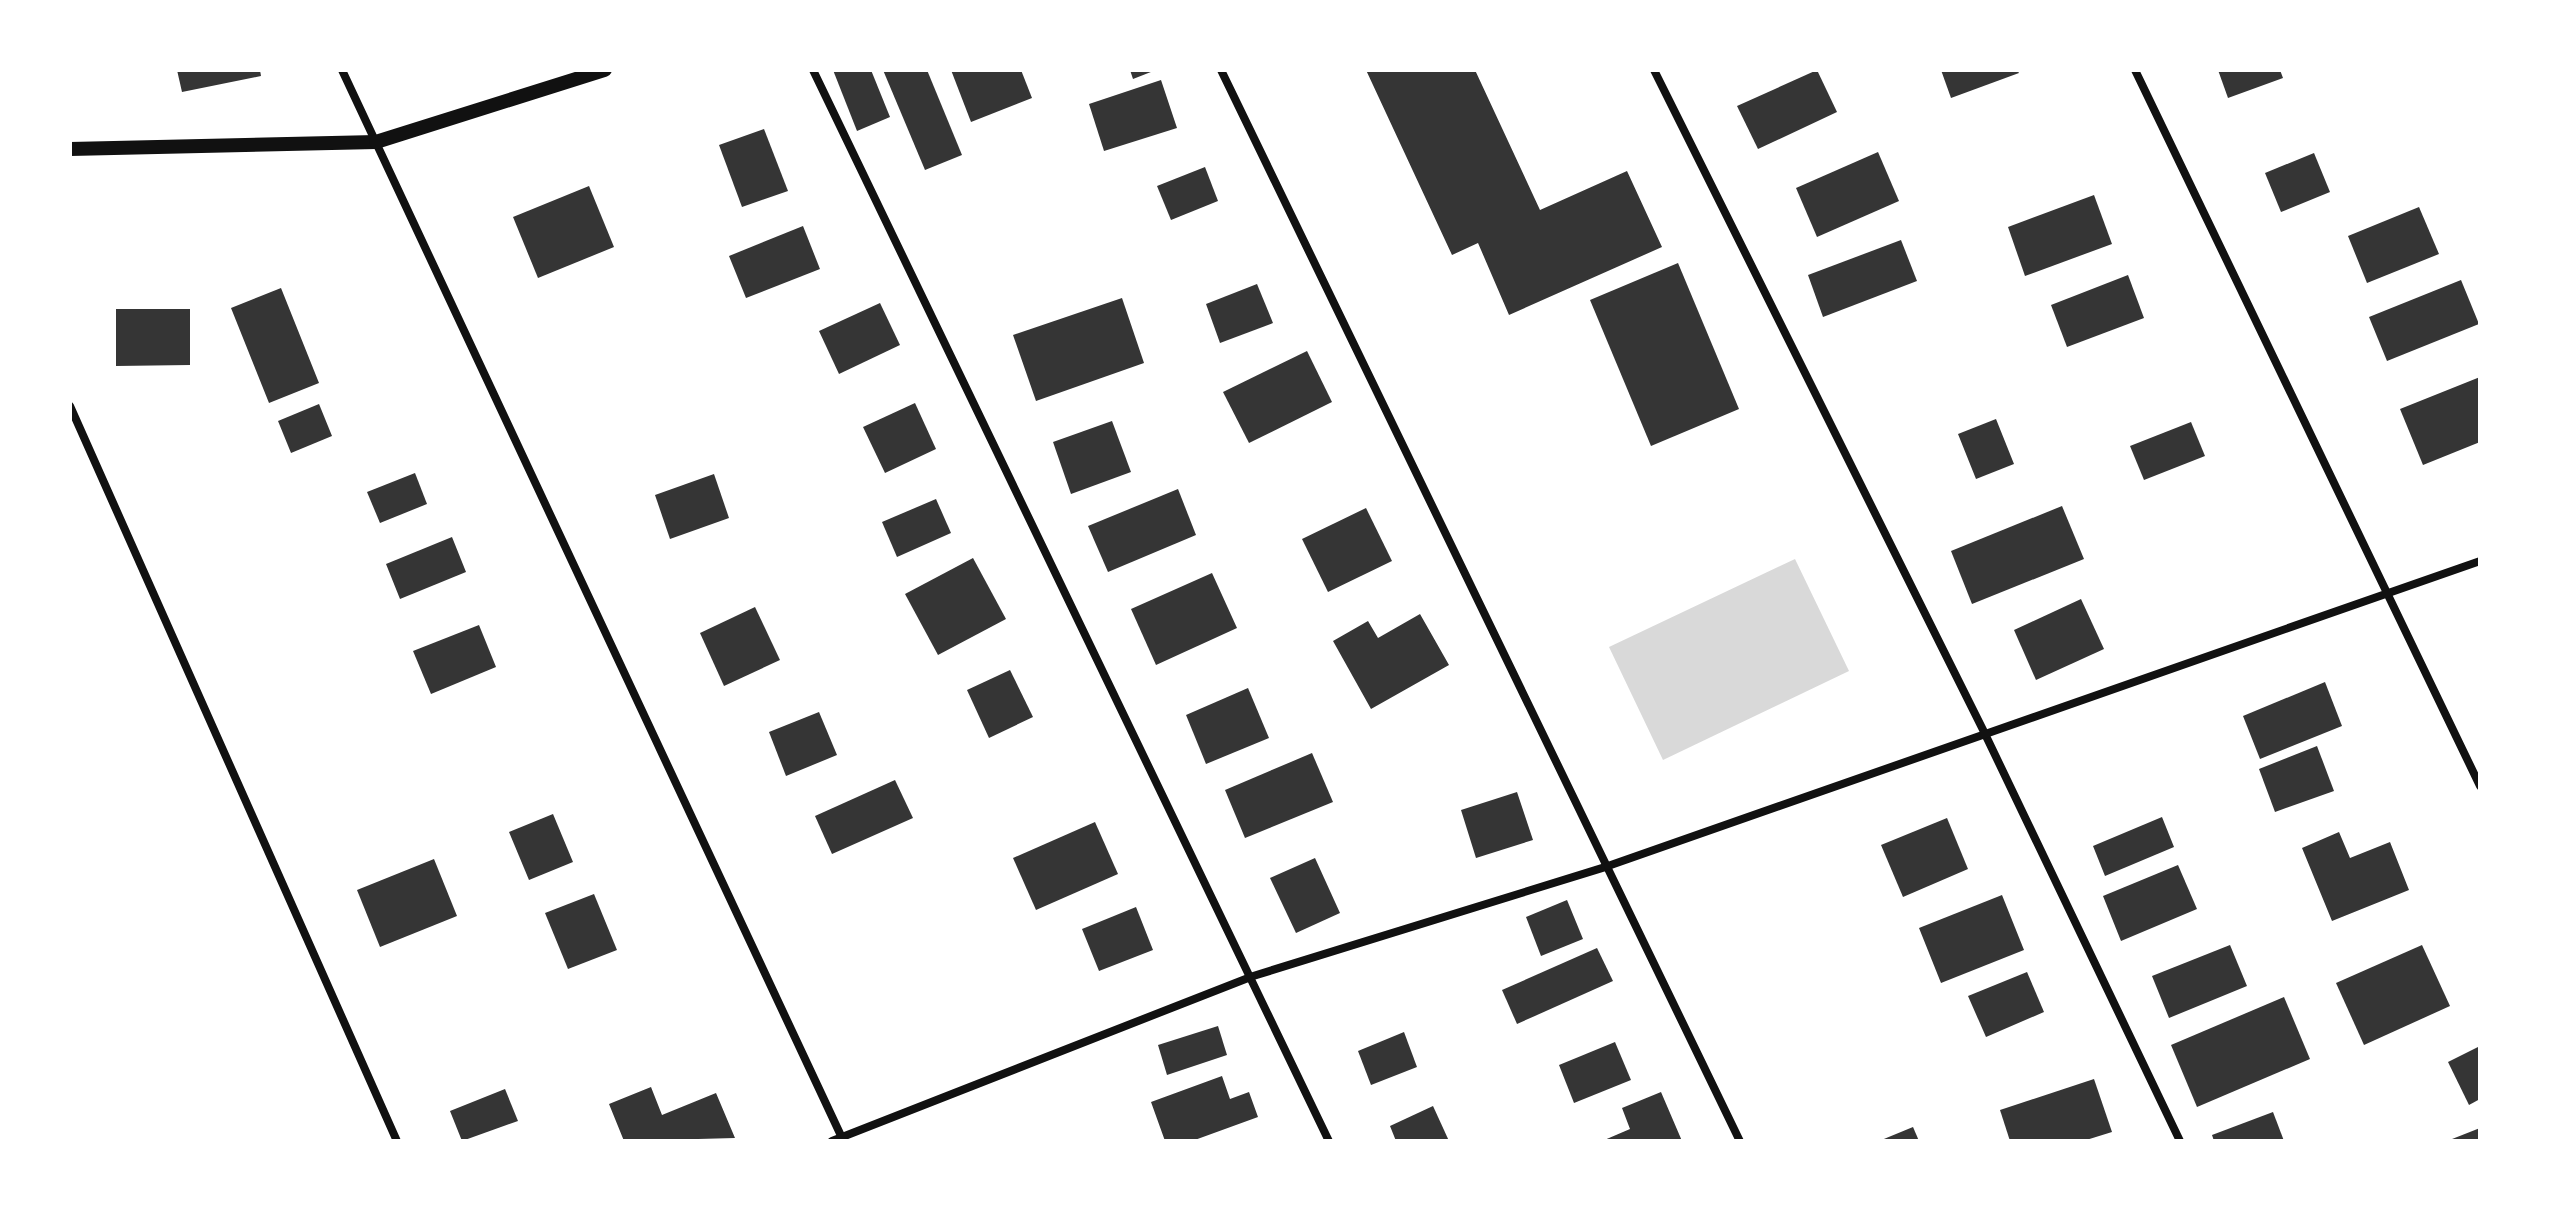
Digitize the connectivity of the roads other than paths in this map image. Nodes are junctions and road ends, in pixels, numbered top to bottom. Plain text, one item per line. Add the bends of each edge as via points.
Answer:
1 (342, 70) edge
2 (605, 70) edge
3 (813, 70) edge
4 (1221, 70) edge
5 (1654, 70) edge
6 (2135, 70) edge
7 (376, 142) junction
8 (70, 149) edge
9 (70, 406) edge
10 (2480, 561) edge
11 (2390, 593) junction
12 (1986, 736) junction
13 (2480, 786) edge
14 (1608, 866) junction
15 (1250, 977) junction
16 (843, 1139) edge
17 (397, 1141) edge
18 (832, 1141) edge
19 (1329, 1141) edge
20 (1740, 1141) edge
21 (2180, 1141) edge

1 - 7 street
2 - 7 street
3 - 15 street
4 - 14 street
5 - 12 street
6 - 11 street
7 - 8 street
7 - 16 street
9 - 17 street
10 - 11 street
11 - 12 street
11 - 13 street
12 - 14 street
12 - 21 street
14 - 15 street
14 - 20 street
15 - 16 street
15 - 19 street
16 - 18 street

